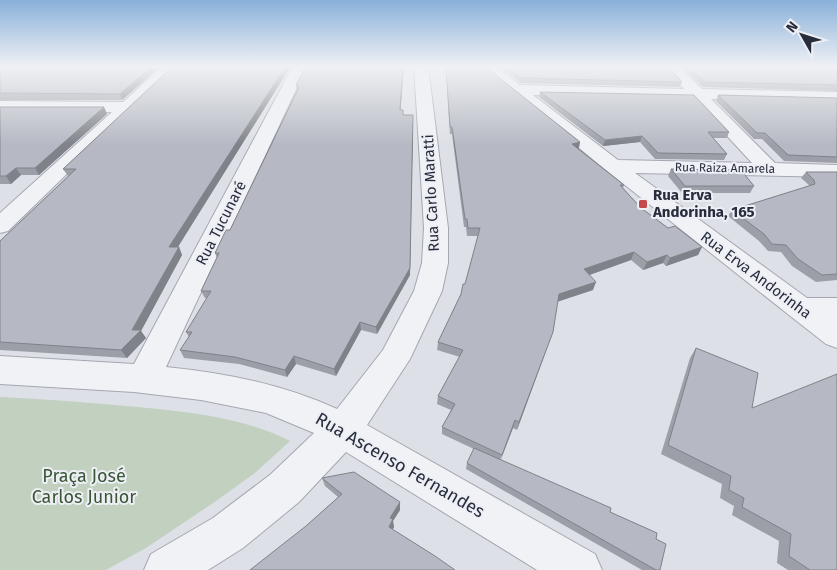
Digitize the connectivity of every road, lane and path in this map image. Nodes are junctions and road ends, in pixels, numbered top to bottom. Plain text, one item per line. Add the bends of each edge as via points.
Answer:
1 (142, 93) edge
2 (287, 93) edge
3 (423, 93) edge
4 (521, 93) edge
5 (636, 93) edge
6 (699, 94) junction
7 (837, 97) edge
8 (0, 106) edge
9 (127, 107) junction
10 (613, 166) junction
11 (769, 169) junction
12 (837, 171) edge
13 (11, 205) edge
14 (0, 226) edge
15 (799, 308) junction
16 (837, 310) edge
17 (837, 336) edge
18 (0, 370) edge
19 (143, 380) junction
20 (343, 430) junction
21 (167, 570) edge
22 (579, 570) edge

1 - 9 street
2 - 19 street, Rua Tucunaré
3 - 20 street, Rua Carlo Maratti via 436,228 428,291 394,359
4 - 10 street, Rua Erva Andorinha
5 - 6 street
6 - 7 street
6 - 11 street
8 - 9 street
9 - 13 street
10 - 11 street, Rua Raiza Amarela
10 - 15 street, Rua Erva Andorinha
11 - 12 street, Rua Raiza Amarela
13 - 14 street
15 - 16 street
15 - 17 street, Rua Erva Andorinha
18 - 19 street, Rua Ascenso Fernandes
19 - 20 street, Rua Ascenso Fernandes via 224,389 267,398 313,414
20 - 21 street, Rua Carlo Maratti via 278,494 228,532
20 - 22 street, Rua Ascenso Fernandes

